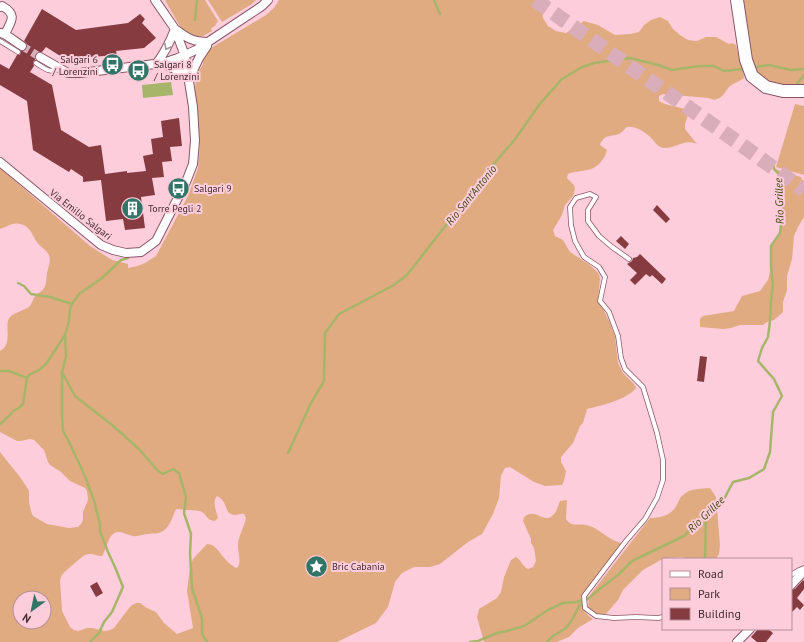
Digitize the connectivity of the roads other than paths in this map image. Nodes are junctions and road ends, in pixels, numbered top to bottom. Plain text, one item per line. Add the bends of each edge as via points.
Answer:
1 (155, 0) edge
2 (268, 0) edge
3 (737, 0) edge
4 (0, 7) edge
5 (175, 29) junction
6 (3, 33) edge
7 (0, 40) edge
8 (209, 42) junction
9 (20, 49) joint
10 (185, 56) junction
11 (38, 60) tunnel mouth
12 (160, 63) junction
13 (189, 80) junction
14 (804, 91) edge
15 (0, 162) edge
16 (629, 259) dead end
17 (804, 570) edge
18 (792, 574) edge
19 (792, 584) edge
20 (662, 617) edge
21 (749, 630) edge
22 (737, 642) edge

1 - 5 street
2 - 8 street
3 - 14 street via 746,60 752,76 766,87 783,91
4 - 6 street via 12,14
5 - 8 street via 192,40
5 - 10 street, Via Emilio Salgari
5 -> 12 street
6 - 9 street
7 - 9 lane
8 - 10 street
8 - 13 street
10 - 12 street
10 - 13 street, Via Emilio Salgari
11 - 12 street via 68,73
12 - 13 street via 178,71
13 - 15 street, Via Emilio Salgari via 193,107 192,164 186,182 156,241 140,252 126,253 102,245
16 - 20 lane via 599,236 588,221 588,210 596,198 590,194 576,198 570,207 576,241 584,257 599,267 605,277 600,301 609,312 626,369 643,387 658,433 663,460 663,480 657,498 645,519 584,596 585,608 596,616
17 - 18 lane
17 - 19 street
21 - 22 street

